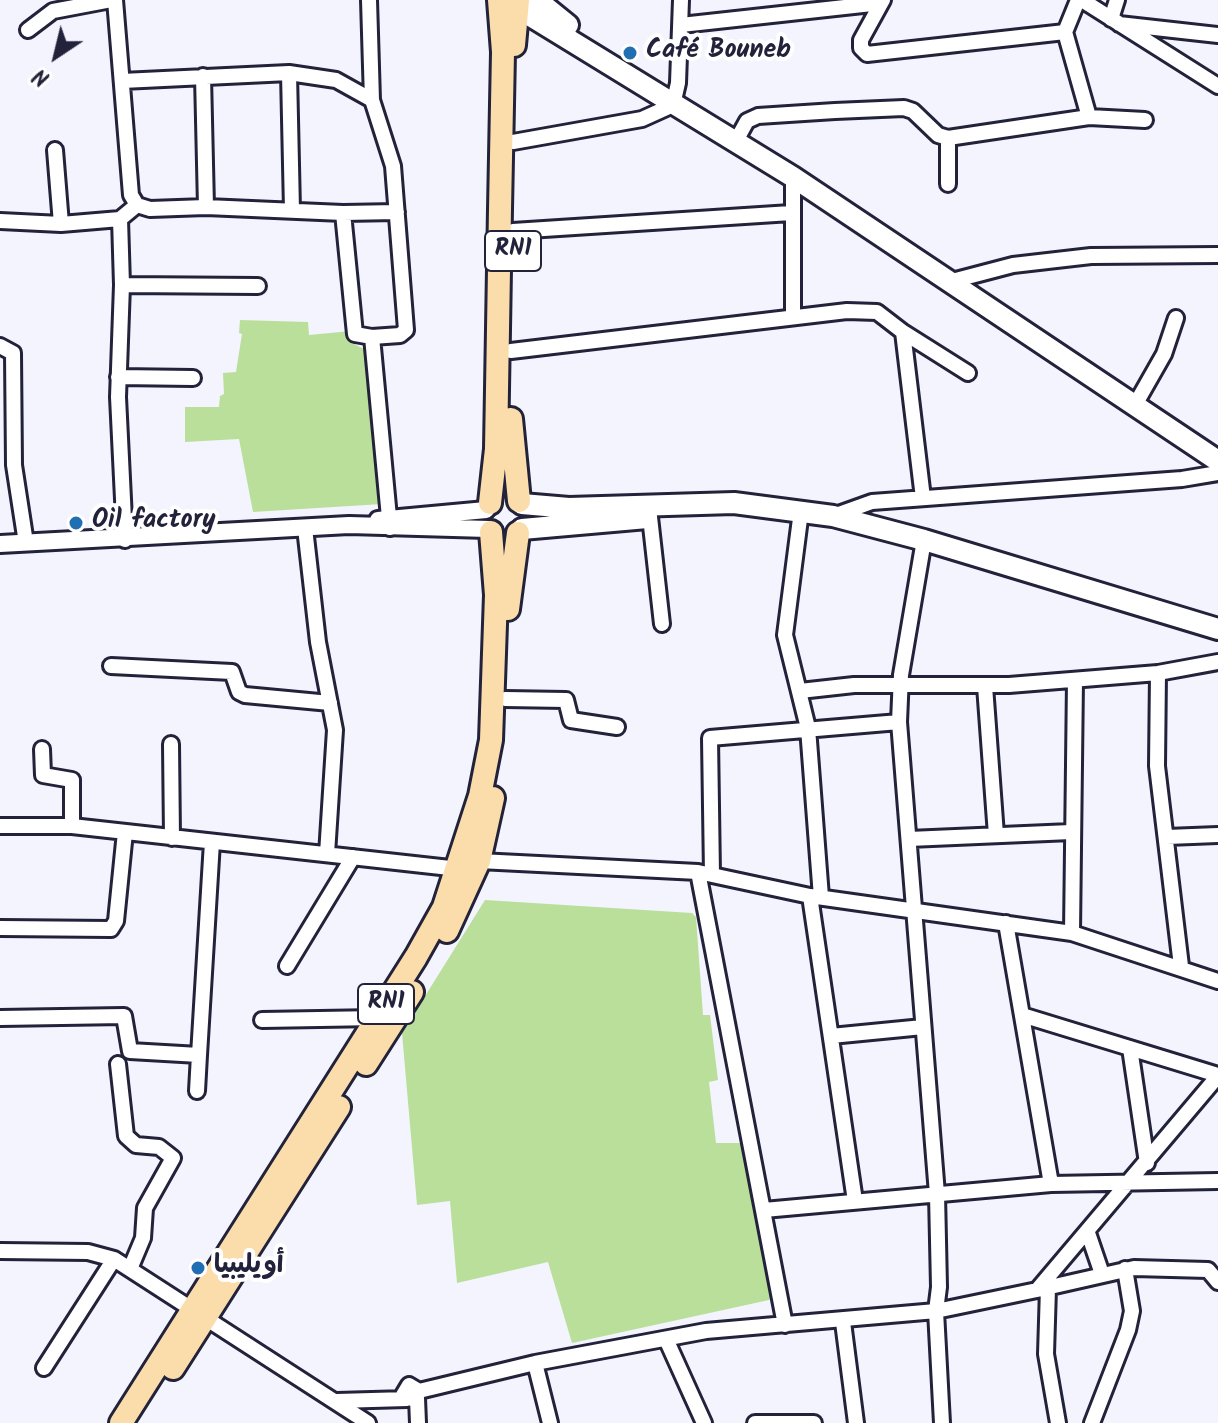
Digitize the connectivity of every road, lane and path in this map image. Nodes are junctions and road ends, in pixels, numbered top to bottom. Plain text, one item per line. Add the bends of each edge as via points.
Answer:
1 (113, 0) edge
2 (369, 0) edge
3 (681, 0) edge
4 (1080, 0) edge
5 (1117, 0) edge
6 (515, 2) edge
7 (882, 2) edge
8 (1114, 21) junction
9 (681, 25) junction
10 (28, 30) dead end
11 (1065, 32) junction
12 (1218, 35) edge
13 (289, 73) junction
14 (203, 76) junction
15 (122, 81) junction
16 (1218, 86) edge
17 (372, 100) junction
18 (675, 101) junction
19 (1089, 117) junction
20 (1145, 120) dead end
21 (948, 138) junction
22 (736, 141) junction
23 (513, 142) junction
24 (55, 150) dead end
25 (793, 177) junction
26 (948, 184) dead end
27 (137, 205) junction
28 (206, 207) junction
29 (292, 210) junction
30 (397, 212) junction
31 (343, 213) junction
32 (791, 213) junction
33 (120, 219) junction
34 (0, 221) edge
35 (61, 224) junction
36 (513, 231) junction
37 (1218, 255) edge
38 (952, 281) junction
39 (122, 285) junction
40 (258, 286) dead end
41 (793, 316) junction
42 (1176, 318) dead end
43 (903, 332) junction
44 (372, 337) junction
45 (0, 346) edge
46 (511, 351) junction
47 (968, 373) dead end
48 (118, 377) junction
49 (193, 378) dead end
50 (6, 387) edge
51 (1135, 405) junction
52 (1218, 461) edge
53 (1218, 473) edge
54 (923, 498) junction
55 (520, 503) junction
56 (813, 514) junction
57 (650, 517) junction
58 (489, 518) junction
59 (390, 522) junction
60 (305, 528) junction
61 (520, 531) junction
62 (125, 540) junction
63 (924, 540) junction
64 (26, 543) junction
65 (0, 544) edge
66 (662, 624) dead end
67 (1218, 629) edge
68 (1218, 662) edge
69 (111, 666) dead end
70 (1158, 673) junction
71 (1075, 680) junction
72 (900, 686) junction
73 (985, 686) junction
74 (800, 691) junction
75 (505, 699) junction
76 (330, 703) junction
77 (899, 722) junction
78 (617, 727) dead end
79 (808, 728) junction
80 (171, 744) dead end
81 (42, 749) dead end
82 (0, 826) edge
83 (72, 826) junction
84 (125, 832) junction
85 (1071, 832) junction
86 (996, 835) junction
87 (1218, 835) edge
88 (1167, 837) junction
89 (172, 838) junction
90 (909, 839) junction
91 (212, 842) junction
92 (327, 854) junction
93 (353, 857) junction
94 (469, 865) junction
95 (705, 874) junction
96 (816, 896) junction
97 (913, 909) junction
98 (1006, 923) junction
99 (0, 928) edge
100 (1072, 933) junction
101 (287, 966) dead end
102 (1181, 966) junction
103 (1218, 981) edge
104 (1022, 1015) junction
105 (0, 1018) edge
106 (377, 1018) junction
107 (262, 1020) dead end
108 (923, 1027) junction
109 (831, 1036) junction
110 (1130, 1048) junction
111 (199, 1055) junction
112 (118, 1064) dead end
113 (1218, 1076) edge
114 (197, 1091) dead end
115 (1147, 1163) junction
116 (1218, 1181) edge
117 (1130, 1183) junction
118 (1051, 1184) junction
119 (937, 1194) junction
120 (855, 1201) junction
121 (764, 1210) junction
122 (1088, 1233) junction
123 (0, 1251) edge
124 (114, 1259) junction
125 (130, 1269) junction
126 (1125, 1269) junction
127 (1102, 1274) junction
128 (1218, 1282) edge
129 (1042, 1289) junction
130 (936, 1311) junction
131 (198, 1315) junction
132 (843, 1322) junction
133 (785, 1325) junction
134 (666, 1339) junction
135 (535, 1363) junction
136 (44, 1368) dead end
137 (407, 1396) junction
138 (337, 1401) junction
139 (417, 1421) edge
140 (121, 1423) edge
141 (138, 1423) edge
142 (368, 1423) edge
143 (550, 1423) edge
144 (704, 1423) edge
145 (755, 1423) edge
146 (814, 1423) edge
147 (856, 1423) edge
148 (942, 1423) edge
149 (1058, 1423) edge
150 (1092, 1423) edge

1 - 10 street via 53,11
1 - 15 street
2 - 17 street
3 - 9 street
4 - 8 street
4 - 11 street
5 - 8 street
6 - 18 main road
6 - 23 main road, RN1
6 - 58 main road, RN1 via 503,52 496,449
7 - 9 street
7 - 11 street via 860,44 867,54
8 - 12 street
8 - 16 street
9 - 18 street
11 - 19 street
13 - 14 street
13 - 17 street via 336,80
13 - 29 street
14 - 15 street
14 - 28 street
15 - 27 street via 131,195
17 - 30 street via 390,149
18 - 22 main road
18 - 23 street via 642,119
19 - 20 street
19 - 21 street
21 - 22 street via 904,108 758,116 747,121
21 - 26 street
22 - 25 main road
23 - 36 main road, RN1
24 - 35 street
25 - 32 street
25 - 38 main road
27 - 28 street
27 - 33 street
28 - 29 street
29 - 31 street
30 - 31 street
30 - 44 street via 406,330
31 - 44 street via 355,334
32 - 36 street
32 - 41 street
33 - 35 street
33 - 39 street
34 - 35 street
36 - 46 main road, RN1
37 - 38 street via 1091,256 1013,265
38 - 51 main road
39 - 40 street
39 - 48 street
41 - 43 street via 872,311
41 - 46 street
42 - 51 street via 1164,354
43 - 47 street
43 - 54 street
44 - 59 street
45 - 50 street via 13,353
46 - 55 main road, RN1 via 511,445
48 - 49 street
48 - 62 street
50 - 64 street
51 - 52 main road
53 - 54 street
54 - 56 street
55 - 56 main road via 569,508 734,503
55 - 58 main road via 501,496
55 - 61 main road, RN1 via 526,519
56 - 57 main road
56 - 63 main road
56 - 74 street via 785,635
57 - 61 main road
57 - 66 street
58 - 59 street
58 - 61 main road via 508,537
58 - 94 main road, RN1 via 496,595 491,740
59 - 60 street
60 - 62 street
60 - 76 street
61 - 75 main road, RN1 via 509,590
62 - 64 street
63 - 67 main road
63 - 72 street
64 - 65 street
68 - 70 street
69 - 76 street via 232,672 245,695
70 - 71 street
70 - 88 street via 1157,766
71 - 73 street
71 - 85 street
72 - 73 street
72 - 74 street
72 - 77 street
73 - 86 street
74 - 79 street
75 - 78 street via 566,700 573,721
75 - 94 main road, RN1 via 503,744
76 - 92 street via 335,770
77 - 79 street
77 - 90 street
79 - 95 street via 709,740
79 - 96 street
80 - 89 street
81 - 83 street via 43,775 72,780
82 - 83 street
83 - 84 street
84 - 89 street
84 - 99 street via 111,929
85 - 86 street
85 - 100 street
86 - 90 street
87 - 88 street
88 - 102 street
89 - 91 street
90 - 97 street
91 - 92 street
91 - 111 street
92 - 93 street
93 - 94 street
93 - 101 street
94 - 95 street
94 - 106 main road, RN1
94 - 131 main road, RN1 via 431,962
95 - 96 street
95 - 121 street
96 - 97 street
96 - 109 street
97 - 98 street
97 - 108 street
98 - 100 street
98 - 104 street
100 - 102 street
102 - 103 street
104 - 110 street
104 - 118 street
105 - 111 street via 120,1015 130,1051
106 - 107 street
106 - 131 main road, RN1
108 - 109 street
108 - 119 street
109 - 120 street
110 - 113 street
110 - 115 street
111 - 114 street
112 - 125 street via 126,1136 136,1145 165,1149 173,1158 145,1208 143,1238
113 - 115 street
115 - 117 street
116 - 117 street
117 - 118 street
117 - 122 street
118 - 119 street
119 - 120 street
119 - 130 street
120 - 121 street
121 - 133 street
122 - 127 street
122 - 129 street
123 - 124 street via 88,1252
124 - 125 street
124 - 136 street
125 - 131 street
126 - 127 street
126 - 128 street via 1208,1270
126 - 150 street via 1132,1311 1128,1330
127 - 129 street
129 - 130 street
129 - 149 street
130 - 132 street
130 - 148 street
131 - 138 street
131 - 140 main road, RN1
131 - 141 main road, RN1
132 - 133 street
132 - 147 street
133 - 134 street
134 - 135 street
134 - 144 street
135 - 137 street
135 - 143 street
137 - 138 street
137 - 139 street
138 - 142 street
145 - 146 street

